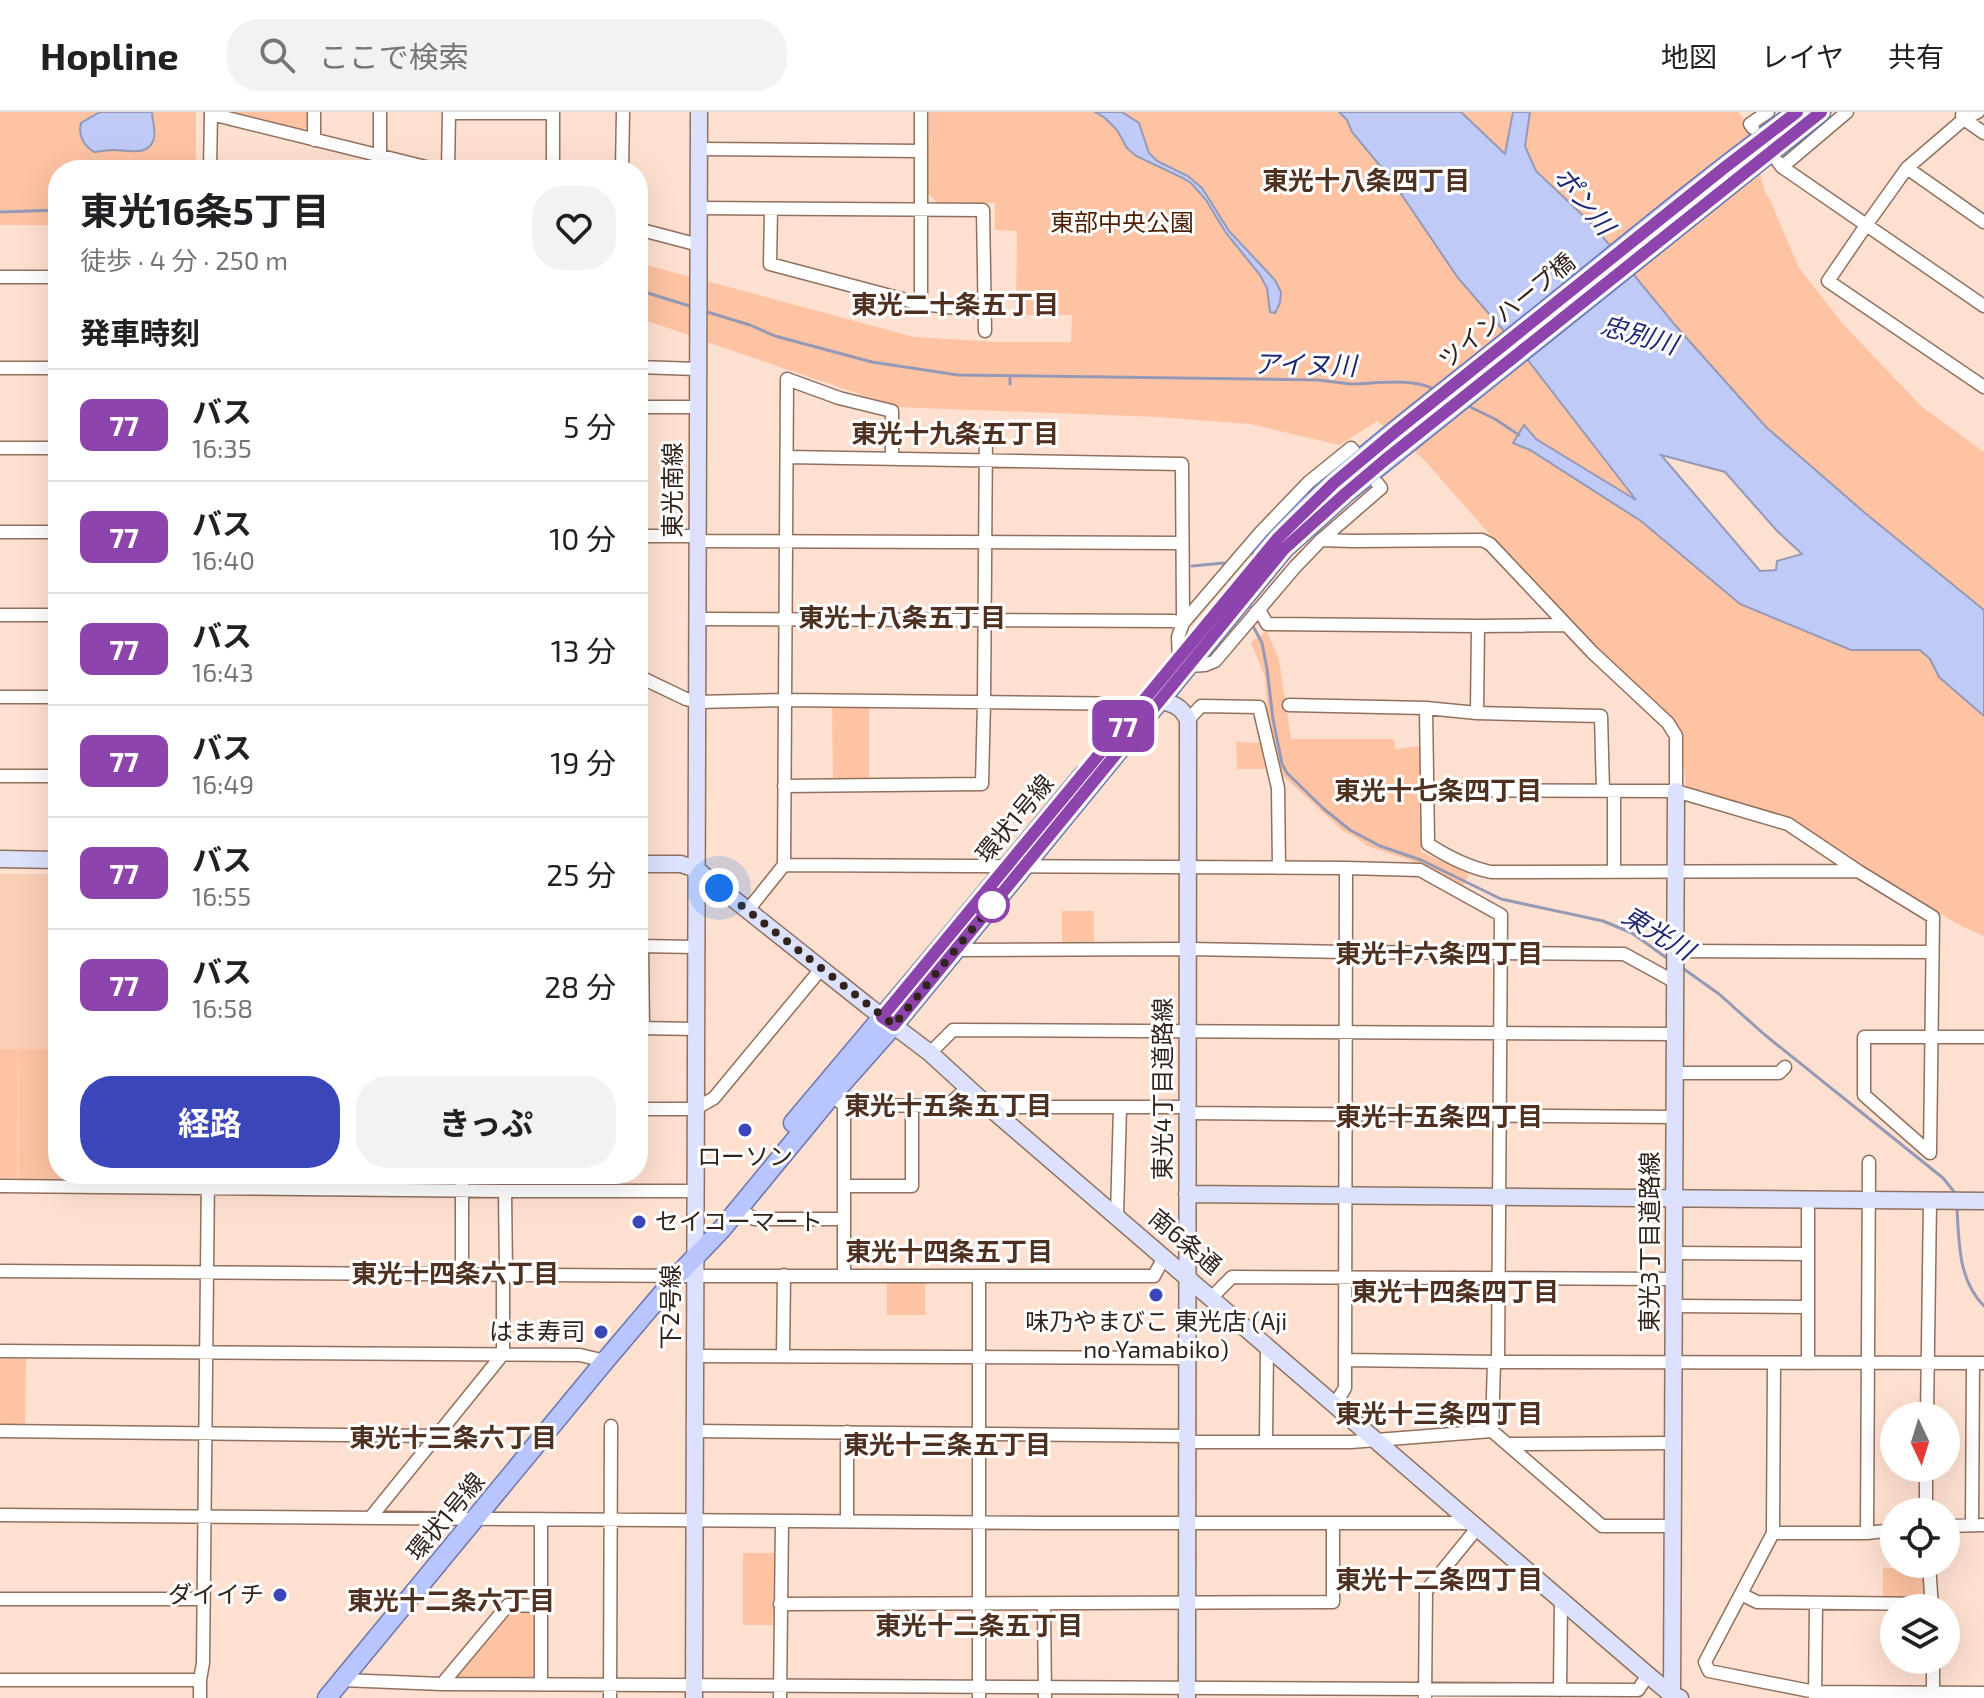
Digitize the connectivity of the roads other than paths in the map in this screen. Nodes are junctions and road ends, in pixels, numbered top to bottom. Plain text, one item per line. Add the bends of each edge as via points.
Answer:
1 (314, 112) edge
2 (380, 112) edge
3 (449, 112) edge
4 (553, 112) edge
5 (623, 112) edge
6 (699, 112) edge
7 (921, 112) edge
8 (1768, 112) edge
9 (1797, 112) edge
10 (1821, 112) edge
11 (1847, 112) edge
12 (1978, 112) edge
13 (211, 113) edge
14 (1962, 115) edge
15 (1753, 128) dead end
16 (1984, 133) edge
17 (314, 140) junction
18 (699, 149) junction
19 (920, 151) junction
20 (380, 155) junction
21 (210, 160) edge
22 (399, 160) edge
23 (448, 160) edge
24 (553, 160) edge
25 (622, 160) edge
26 (1907, 168) junction
27 (1729, 174) junction
28 (699, 208) junction
29 (771, 209) junction
30 (920, 210) junction
31 (1984, 222) edge
32 (1867, 224) junction
33 (648, 232) edge
34 (699, 245) junction
35 (0, 277) edge
36 (48, 277) edge
37 (921, 304) junction
38 (1984, 306) edge
39 (985, 311) junction
40 (985, 331) dead end
41 (648, 367) edge
42 (0, 368) edge
43 (48, 368) edge
44 (697, 369) junction
45 (1984, 387) edge
46 (648, 407) edge
47 (697, 407) junction
48 (986, 430) dead end
49 (1400, 438) joint
50 (0, 448) edge
51 (48, 448) edge
52 (1352, 449) dead end
53 (787, 457) junction
54 (892, 458) junction
55 (986, 459) junction
56 (1379, 486) dead end
57 (0, 532) edge
58 (48, 532) edge
59 (648, 536) edge
60 (697, 538) junction
61 (1321, 540) junction
62 (786, 541) junction
63 (985, 542) junction
64 (1182, 543) junction
65 (1256, 612) junction
66 (0, 615) edge
67 (48, 615) edge
68 (697, 619) junction
69 (785, 619) junction
70 (984, 620) junction
71 (1183, 623) junction
72 (1566, 625) junction
73 (1478, 626) junction
74 (1183, 662) junction
75 (648, 681) edge
76 (0, 697) edge
77 (48, 697) edge
78 (785, 700) junction
79 (697, 702) junction
80 (984, 702) junction
81 (1151, 702) junction
82 (1289, 705) dead end
83 (1426, 708) junction
84 (1477, 713) junction
85 (1188, 720) junction
86 (0, 776) edge
87 (48, 776) edge
88 (784, 786) junction
89 (1427, 790) junction
90 (1608, 791) junction
91 (1676, 791) junction
92 (0, 859) edge
93 (48, 860) edge
94 (648, 864) edge
95 (784, 865) junction
96 (1016, 866) junction
97 (1189, 868) junction
98 (1279, 868) junction
99 (1346, 868) junction
100 (696, 869) junction
101 (1614, 871) junction
102 (1676, 871) junction
103 (1858, 871) junction
104 (748, 910) junction
105 (648, 946) edge
106 (951, 946) junction
107 (696, 947) junction
108 (1188, 949) junction
109 (1345, 952) junction
110 (1932, 952) junction
111 (1501, 953) junction
112 (1676, 966) junction
113 (821, 969) junction
114 (888, 1021) junction
115 (648, 1028) edge
116 (696, 1029) junction
117 (1187, 1031) junction
118 (1345, 1033) junction
119 (1501, 1034) junction
120 (1676, 1034) junction
121 (1932, 1036) junction
122 (1984, 1037) edge
123 (930, 1053) junction
124 (1785, 1067) dead end
125 (1676, 1073) junction
126 (968, 1087) junction
127 (833, 1096) junction
128 (912, 1105) junction
129 (989, 1107) junction
130 (1120, 1107) junction
131 (648, 1109) edge
132 (695, 1109) junction
133 (1188, 1110) junction
134 (1346, 1114) junction
135 (1500, 1116) junction
136 (1675, 1117) junction
137 (1869, 1162) dead end
138 (208, 1184) edge
139 (462, 1184) edge
140 (0, 1186) edge
141 (844, 1186) junction
142 (208, 1189) junction
143 (462, 1190) junction
144 (505, 1191) junction
145 (696, 1191) junction
146 (1187, 1194) junction
147 (1345, 1197) junction
148 (1500, 1197) junction
149 (1674, 1198) junction
150 (1808, 1199) junction
151 (1869, 1199) junction
152 (1935, 1201) junction
153 (1984, 1201) edge
154 (739, 1208) junction
155 (1117, 1216) junction
156 (844, 1219) junction
157 (1674, 1253) junction
158 (1808, 1254) junction
159 (1164, 1257) junction
160 (689, 1270) junction
161 (0, 1271) edge
162 (207, 1272) junction
163 (462, 1274) junction
164 (505, 1274) junction
165 (784, 1275) junction
166 (844, 1275) junction
167 (979, 1276) junction
168 (1188, 1277) junction
169 (1345, 1278) junction
170 (1500, 1279) junction
171 (1675, 1279) junction
172 (1212, 1297) junction
173 (1675, 1306) junction
174 (1808, 1307) junction
175 (1267, 1346) junction
176 (0, 1351) edge
177 (206, 1352) junction
178 (503, 1354) junction
179 (695, 1356) junction
180 (783, 1356) junction
181 (981, 1357) junction
182 (1187, 1358) junction
183 (1345, 1360) junction
184 (605, 1361) junction
185 (1496, 1362) junction
186 (1673, 1362) junction
187 (1774, 1363) junction
188 (1808, 1363) junction
189 (1867, 1363) junction
190 (1928, 1363) junction
191 (1978, 1363) edge
192 (1927, 1402) edge
193 (1335, 1404) junction
194 (611, 1426) dead end
195 (0, 1431) edge
196 (695, 1431) junction
197 (1492, 1431) junction
198 (847, 1432) junction
199 (206, 1433) junction
200 (980, 1433) junction
201 (437, 1436) junction
202 (1187, 1439) junction
203 (1376, 1439) junction
204 (1266, 1442) junction
205 (1674, 1443) junction
206 (1510, 1444) junction
207 (0, 1515) edge
208 (204, 1517) junction
209 (371, 1517) junction
210 (476, 1518) junction
211 (541, 1519) junction
212 (610, 1520) junction
213 (695, 1521) junction
214 (782, 1521) junction
215 (847, 1521) junction
216 (1188, 1522) junction
217 (980, 1523) junction
218 (1333, 1524) junction
219 (1475, 1525) junction
220 (1978, 1525) edge
221 (1674, 1526) junction
222 (1880, 1532) edge
223 (1773, 1533) junction
224 (1867, 1533) junction
225 (1741, 1594) junction
226 (0, 1599) edge
227 (203, 1599) junction
228 (1561, 1599) junction
229 (1186, 1603) junction
230 (1816, 1603) junction
231 (780, 1604) junction
232 (980, 1604) junction
233 (1044, 1604) junction
234 (1880, 1605) edge
235 (541, 1606) junction
236 (1933, 1674) edge
237 (1648, 1675) junction
238 (0, 1680) edge
239 (200, 1680) junction
240 (342, 1680) junction
241 (469, 1683) junction
242 (442, 1684) junction
243 (541, 1684) junction
244 (611, 1684) junction
245 (1560, 1690) junction
246 (694, 1691) edge
247 (780, 1691) edge
248 (830, 1692) edge
249 (979, 1692) edge
250 (1045, 1692) edge
251 (1187, 1693) edge
252 (1933, 1693) junction
253 (1425, 1694) edge
254 (1815, 1695) edge
255 (1982, 1695) edge
256 (1675, 1697) edge
257 (200, 1698) edge
258 (327, 1698) edge
259 (469, 1698) edge
260 (610, 1698) edge

1 - 17 street
2 - 20 street
3 - 4 street
3 - 23 street
4 - 24 street
5 - 25 street
6 - 18 street, 東光南線
7 - 19 street
8 - 15 street via 1750,124
9 - 27 main road
10 - 27 main road
11 - 32 street via 1780,164
12 - 14 street
13 - 17 street
13 - 21 street
14 - 16 street
14 - 26 street
17 - 20 street
18 - 19 street
18 - 28 street, 東光南線
19 - 30 street
20 - 22 street
26 - 31 street
26 - 32 street
27 - 49 main road, ツインハープ橋
28 - 29 street
28 - 34 street, 東光南線
29 - 30 street
29 - 37 street via 770,264
30 - 37 street
30 - 39 street via 983,210
32 - 38 street
32 - 45 street via 1828,281
33 - 34 street
34 - 44 street, 東光南線
35 - 36 street
37 - 39 street
39 - 40 street
41 - 44 street
42 - 43 street
44 - 47 street, 東光南線
46 - 47 street
47 - 60 street, 東光南線
48 - 55 street
49 - 74 main road, 環状1号線 via 1334,483 1278,538
50 - 51 street
52 - 71 street via 1309,482
53 - 54 street
53 - 54 street via 787,379 892,411
53 - 62 street
54 - 55 street
55 - 63 street
55 - 64 street via 1182,464
56 - 61 street
57 - 58 street
59 - 60 street
60 - 62 street
60 - 68 street, 東光南線
61 - 65 street
61 - 72 street via 1482,540
62 - 63 street
62 - 69 street
63 - 64 street
63 - 70 street
64 - 71 street
65 - 73 street via 1267,624
65 - 74 street via 1215,661
66 - 67 street
68 - 69 street
68 - 79 street, 東光南線
69 - 70 street
69 - 78 street
70 - 71 street
70 - 80 street
71 - 74 street via 1178,637
72 - 73 street
72 - 91 street via 1673,730
73 - 84 street
74 - 81 main road, 環状1号線
75 - 79 street
76 - 77 street
78 - 79 street
78 - 80 street
78 - 88 street
79 - 100 street, 東光南線
80 - 81 street
80 - 88 street via 982,784
81 - 85 street via 1176,704
81 - 96 main road, 環状1号線
82 - 83 street
83 - 84 street
83 - 89 street
84 - 90 street via 1601,716
85 - 97 street, 東光4丁目道路線
85 - 98 street via 1201,706 1259,707 1278,788
86 - 87 street
88 - 95 street
89 - 90 street
89 - 101 street via 1428,844 1448,858 1491,872
90 - 91 street
90 - 101 street
91 - 102 street, 東光3丁目道路線
91 - 103 street via 1788,824
92 - 93 street
94 - 100 street
95 - 96 street
95 - 104 street
96 - 97 street
96 - 106 main road, 環状1号線
97 - 98 street
97 - 108 street, 東光4丁目道路線
98 - 99 street
99 - 109 street
99 - 111 street via 1420,870 1501,915
100 - 104 street, 南6条通
100 - 107 street, 下2号線
101 - 102 street
102 - 103 street
102 - 112 street, 東光3丁目道路線
103 - 110 street via 1933,917
104 - 113 street, 南6条通
105 - 107 street
106 - 108 street
106 - 114 main road, 環状1号線
107 - 116 street, 下2号線
108 - 109 street
108 - 117 street, 東光4丁目道路線
109 - 111 street
109 - 118 street
110 - 112 street
110 - 121 street
111 - 112 street via 1624,954
111 - 119 street
112 - 120 street, 東光3丁目道路線
113 - 114 street, 南6条通
113 - 132 street via 714,1098
114 - 123 street, 南6条通
114 - 127 main road, 環状1号線
115 - 116 street
116 - 132 street, 下2号線
117 - 118 street
117 - 123 street via 953,1030
117 - 133 street, 東光4丁目道路線
118 - 119 street
118 - 134 street
119 - 120 street
119 - 135 street
120 - 125 street, 東光3丁目道路線
121 - 121 street via 1864,1037 1864,1095 1930,1153
121 - 122 street
123 - 126 street, 南6条通
124 - 125 street via 1779,1073
125 - 136 street, 東光3丁目道路線
126 - 128 street via 948,1106
126 - 129 street, 南6条通
127 - 128 street
127 - 141 street
127 - 154 main road, 環状1号線
127 - 160 main road, 環状1号線 via 716,1218
128 - 141 street via 912,1186
129 - 130 street
129 - 155 street, 南6条通
130 - 133 street
130 - 155 street
131 - 132 street
132 - 145 street, 下2号線
133 - 134 street
133 - 146 street, 東光4丁目道路線
134 - 135 street
134 - 147 street
135 - 136 street
135 - 148 street
136 - 149 street, 東光3丁目道路線
137 - 151 street
138 - 142 street
139 - 143 street
140 - 142 street
141 - 156 street
142 - 143 street
142 - 162 street
143 - 144 street
143 - 163 street
144 - 145 street
144 - 164 street
145 - 160 street, 下2号線
146 - 147 street
146 - 168 street, 東光4丁目道路線
147 - 148 street
147 - 169 street
148 - 149 street
148 - 170 street
149 - 150 street
149 - 157 street, 東光3丁目道路線
150 - 151 street
150 - 158 street
151 - 152 street
151 - 189 street
152 - 153 street
152 - 190 street
154 - 156 street via 754,1219
154 - 160 main road, 環状1号線
155 - 159 street, 南6条通
156 - 166 street
157 - 158 street
157 - 171 street, 東光3丁目道路線
158 - 174 street
159 - 167 street via 1154,1276
159 - 168 street, 南6条通
160 - 164 street
160 - 165 street
160 - 179 street, 下2号線
160 - 184 main road, 環状1号線
161 - 162 street
162 - 163 street
162 - 177 street
163 - 164 street
164 - 178 street
165 - 166 street
165 - 180 street
166 - 167 street
167 - 181 street
168 - 172 street, 南6条通
168 - 182 street, 東光4丁目道路線
169 - 170 street
169 - 172 street via 1232,1277
169 - 183 street
170 - 171 street
170 - 185 street
171 - 173 street, 東光3丁目道路線
172 - 175 street, 南6条通
173 - 174 street
173 - 186 street, 東光3丁目道路線
174 - 188 street
175 - 193 street, 南6条通
175 - 204 street
176 - 177 street
177 - 178 street
177 - 199 street
178 - 184 street via 580,1355
178 - 201 street
179 - 180 street
179 - 196 street, 下2号線
180 - 181 street
181 - 182 street
181 - 200 street
182 - 202 street, 東光4丁目道路線
183 - 185 street
183 - 193 street via 1345,1388
184 - 210 main road, 環状1号線
185 - 186 street
185 - 197 street
186 - 187 street
186 - 205 street, 東光3丁目道路線
187 - 188 street
187 - 223 street
188 - 189 street
189 - 190 street
189 - 224 street
190 - 191 street
190 - 192 street
191 - 220 street
193 - 203 street, 南6条通
194 - 212 street
195 - 199 street
196 - 198 street
196 - 213 street, 下2号線
197 - 203 street
197 - 206 street
198 - 200 street
198 - 215 street
199 - 201 street
199 - 208 street
200 - 202 street
200 - 217 street
201 - 209 street
202 - 204 street
202 - 216 street, 東光4丁目道路線
203 - 204 street
203 - 219 street, 南6条通
205 - 206 street
205 - 221 street, 東光3丁目道路線
206 - 221 street via 1602,1526
207 - 208 street
208 - 209 street
208 - 227 street
209 - 210 street
210 - 211 street
210 - 240 main road, 環状1号線
211 - 212 street
211 - 235 street
212 - 213 street
212 - 244 street
213 - 214 street
213 - 246 street, 下2号線
214 - 215 street
214 - 231 street
215 - 217 street
216 - 217 street
216 - 218 street
216 - 229 street, 東光4丁目道路線
217 - 232 street
218 - 219 street
218 - 229 street via 1333,1602
219 - 228 street, 南6条通
219 - 253 street via 1426,1591
221 - 256 street, 東光3丁目道路線
222 - 224 street
223 - 224 street
223 - 225 street
225 - 230 street via 1757,1602
225 - 254 street via 1705,1662 1709,1671
226 - 227 street
227 - 239 street
228 - 237 street, 南6条通
228 - 245 street
229 - 233 street
229 - 251 street, 東光4丁目道路線
230 - 234 street
230 - 254 street
231 - 232 street
231 - 247 street
232 - 233 street
232 - 249 street
233 - 250 street
235 - 242 street via 508,1605
235 - 243 street
236 - 252 street
237 - 245 street via 1638,1690
237 - 256 street, 南6条通
238 - 239 street
239 - 257 street
240 - 242 street
240 - 258 main road, 環状1号線
241 - 242 street
241 - 243 street
241 - 259 street
243 - 244 street
244 - 246 street
244 - 260 street
245 - 253 street
246 - 247 street
247 - 248 street
248 - 249 street
249 - 250 street
250 - 251 street
251 - 253 street
252 - 254 street
252 - 255 street

